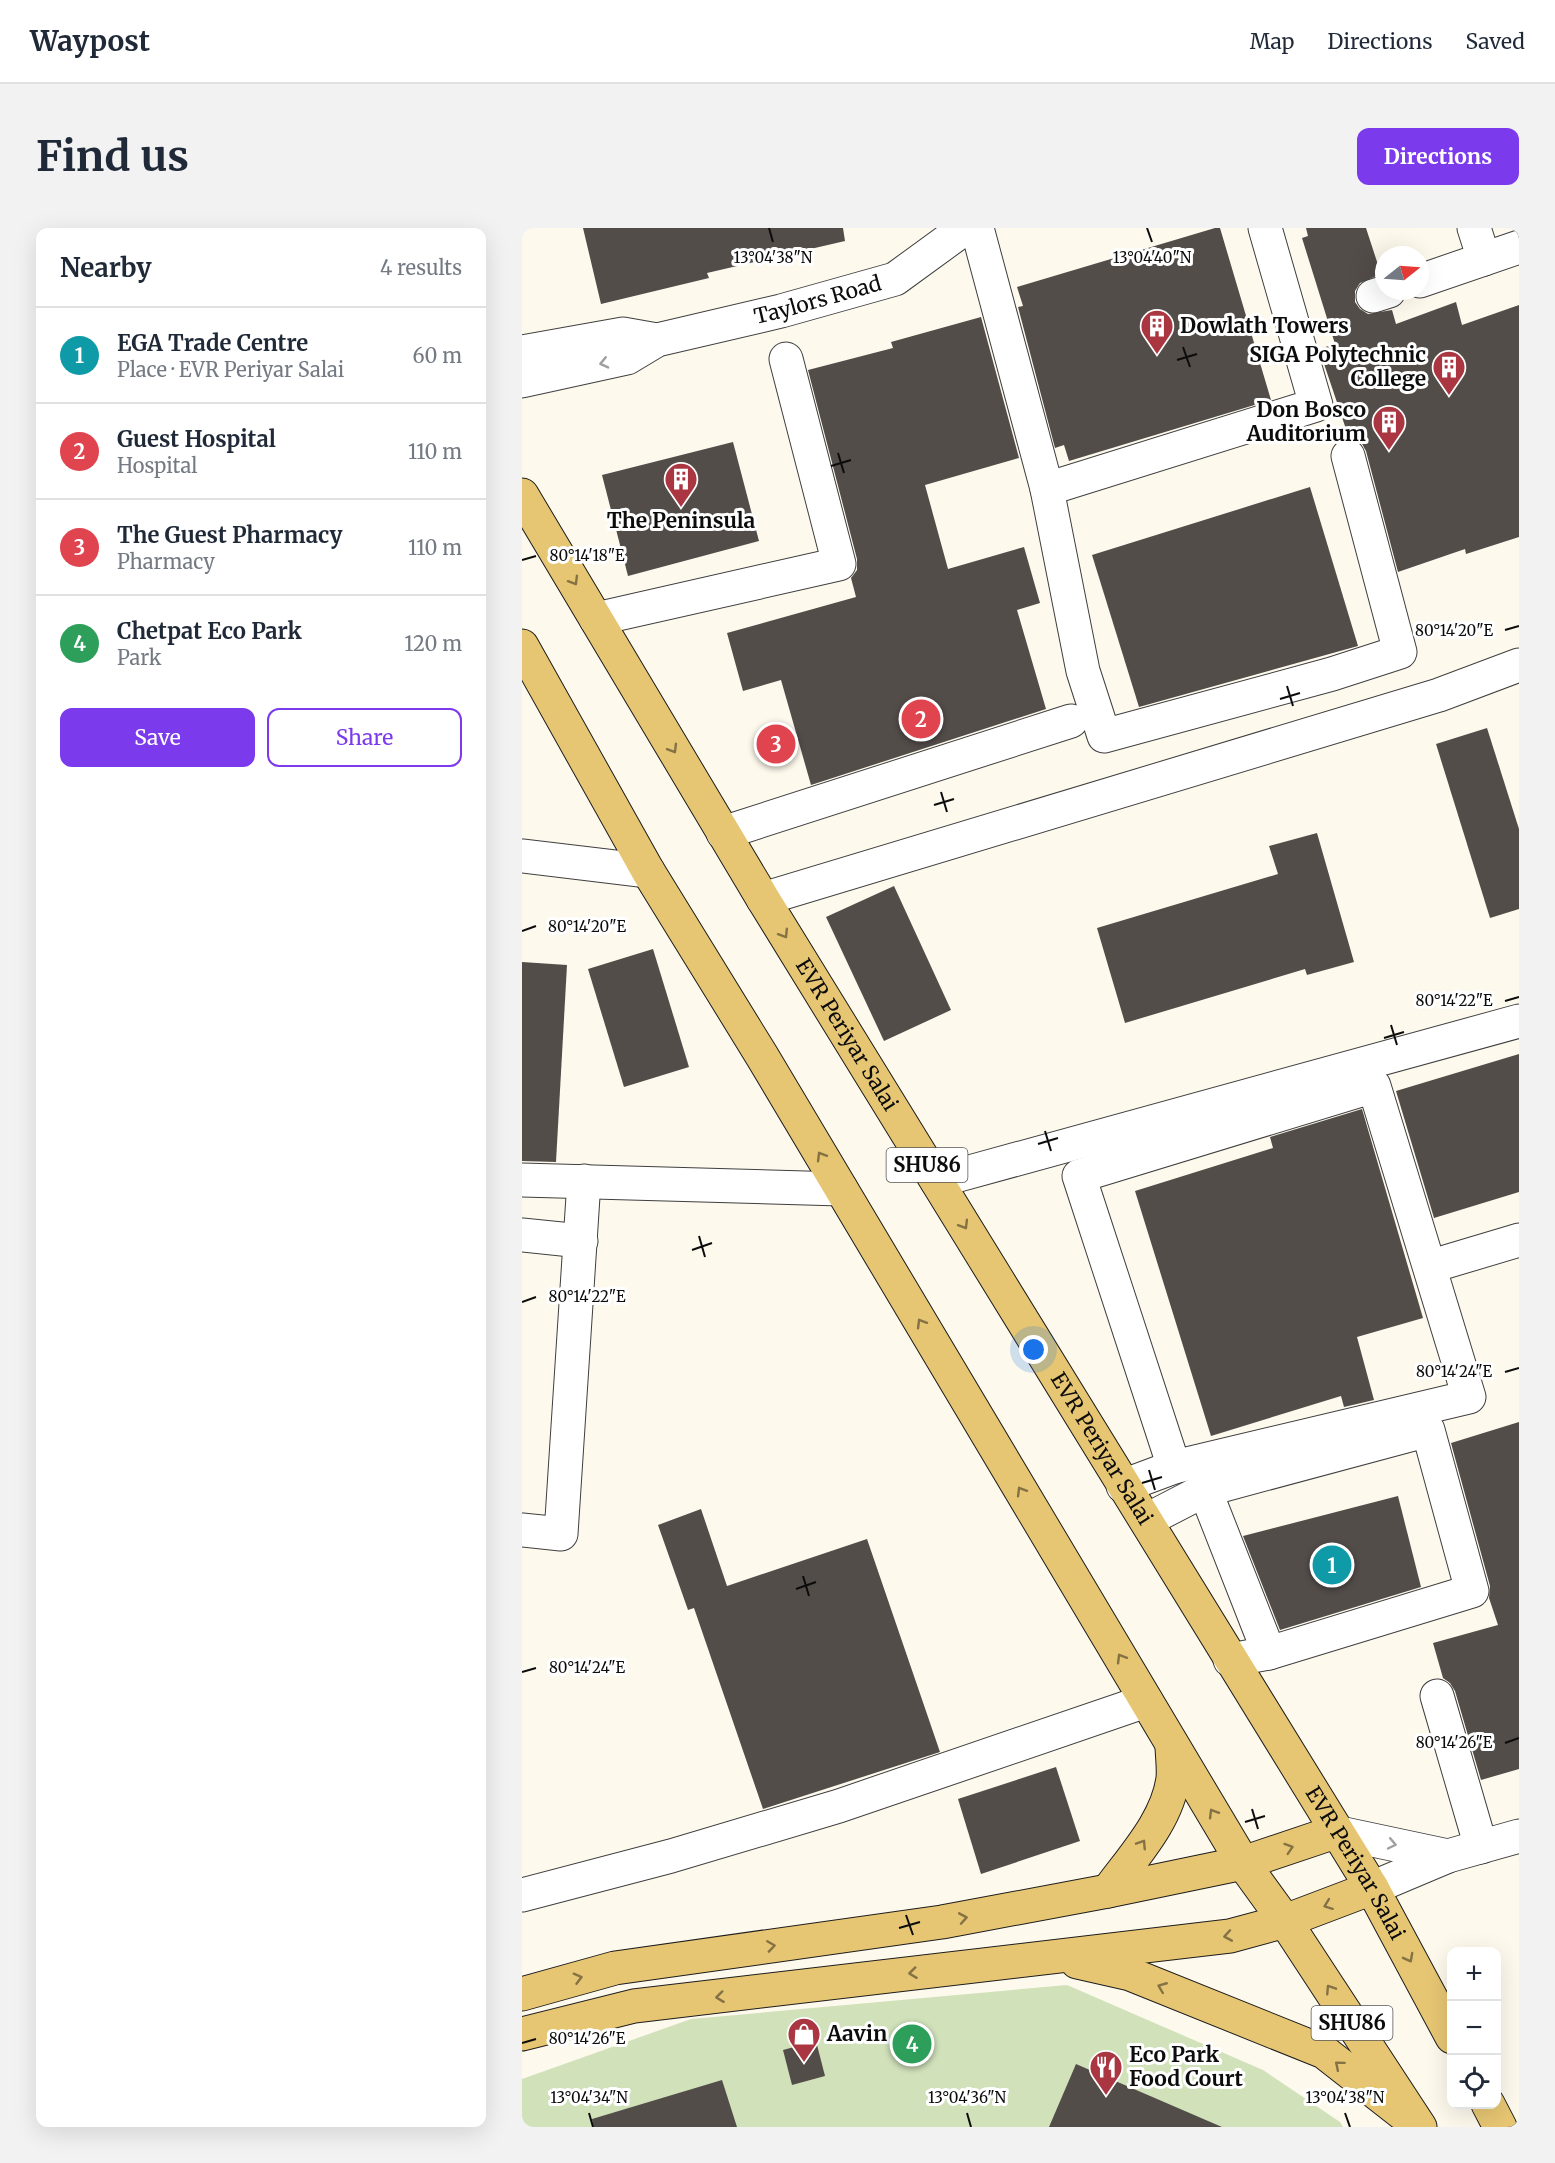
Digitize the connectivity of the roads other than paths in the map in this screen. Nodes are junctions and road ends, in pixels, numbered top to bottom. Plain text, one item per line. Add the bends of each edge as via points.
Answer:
1 (965, 228) edge
2 (977, 228) edge
3 (1265, 228) edge
4 (1474, 228) edge
5 (1519, 247) edge
6 (1484, 259) junction
7 (1429, 278) edge
8 (657, 340) junction
9 (522, 351) edge
10 (786, 358) dead end
11 (522, 381) edge
12 (1348, 456) dead end
13 (1047, 489) junction
14 (522, 495) edge
15 (596, 619) junction
16 (522, 646) edge
17 (1519, 665) edge
18 (1071, 721) dead end
19 (723, 833) junction
20 (522, 856) edge
21 (648, 871) junction
22 (763, 899) junction
23 (1519, 1021) edge
24 (522, 1180) edge
25 (584, 1181) junction
26 (937, 1181) junction
27 (841, 1189) junction
28 (522, 1235) edge
29 (1519, 1240) edge
30 (581, 1241) junction
31 (1442, 1263) dead end
32 (1173, 1467) junction
33 (1123, 1486) junction
34 (1205, 1490) junction
35 (1147, 1520) junction
36 (522, 1530) edge
37 (1269, 1653) junction
38 (1230, 1659) junction
39 (1437, 1696) dead end
40 (1146, 1701) junction
41 (1172, 1744) junction
42 (1335, 1832) junction
43 (1519, 1836) edge
44 (1481, 1847) junction
45 (1448, 1856) junction
46 (1243, 1863) junction
47 (1372, 1888) junction
48 (1108, 1891) junction
49 (522, 1895) edge
50 (1285, 1921) junction
51 (1055, 1956) junction
52 (522, 1994) edge
53 (1447, 2028) edge
54 (522, 2034) edge
55 (1491, 2109) edge
56 (1420, 2127) edge
57 (1500, 2127) edge

1 - 8 street, Taylors Road via 894,279
2 - 13 street
3 - 13 street via 1316,405
4 - 6 street
5 - 6 street
6 - 7 street
8 - 9 street, Taylors Road via 623,334
8 -> 11 street, Taylors Road via 627,358
10 - 15 street via 839,564
12 - 13 street via 1400,652 1104,736 1083,671
14 -> 15 main road, EVR Periyar Salai / SHU86
15 -> 19 main road, EVR Periyar Salai / SHU86
16 - 21 main road, SHU86
17 - 22 street via 1439,695
18 - 19 street
19 - 22 main road, EVR Periyar Salai / SHU86
20 - 21 street
27 -> 21 main road, SHU86
22 -> 26 main road, EVR Periyar Salai / SHU86
23 - 26 street
24 - 25 street
25 - 27 street
25 - 30 street
26 -> 33 main road, EVR Periyar Salai / SHU86
40 -> 27 main road, SHU86
28 - 30 street
29 - 31 street
30 - 36 street via 561,1534
32 - 32 street via 1469,1397 1374,1086 1079,1176
32 - 33 street
33 - 35 main road, EVR Periyar Salai / SHU86
34 - 35 street
34 - 37 street
34 - 37 street via 1428,1430 1472,1591
35 - 38 main road, EVR Periyar Salai / SHU86
37 - 38 street
38 - 42 main road, EVR Periyar Salai / SHU86
39 - 44 street
40 - 41 main road, SHU86
40 - 49 street via 839,1806
46 -> 41 main road, SHU86
48 -> 41 main road via 1165,1805 1173,1778
42 -> 45 street
46 -> 42 main road
42 - 47 main road, EVR Periyar Salai / SHU86
43 - 44 street
44 - 45 street
45 - 47 street
46 - 48 main road
46 - 50 main road, SHU86
47 -> 50 main road
47 -> 53 main road, EVR Periyar Salai / SHU86
52 -> 48 main road via 615,1968 942,1922
50 -> 51 main road via 1230,1936
56 -> 50 main road, SHU86
51 -> 54 main road via 634,2006
56 -> 51 main road via 1324,2052 1130,1974
55 - 57 main road

